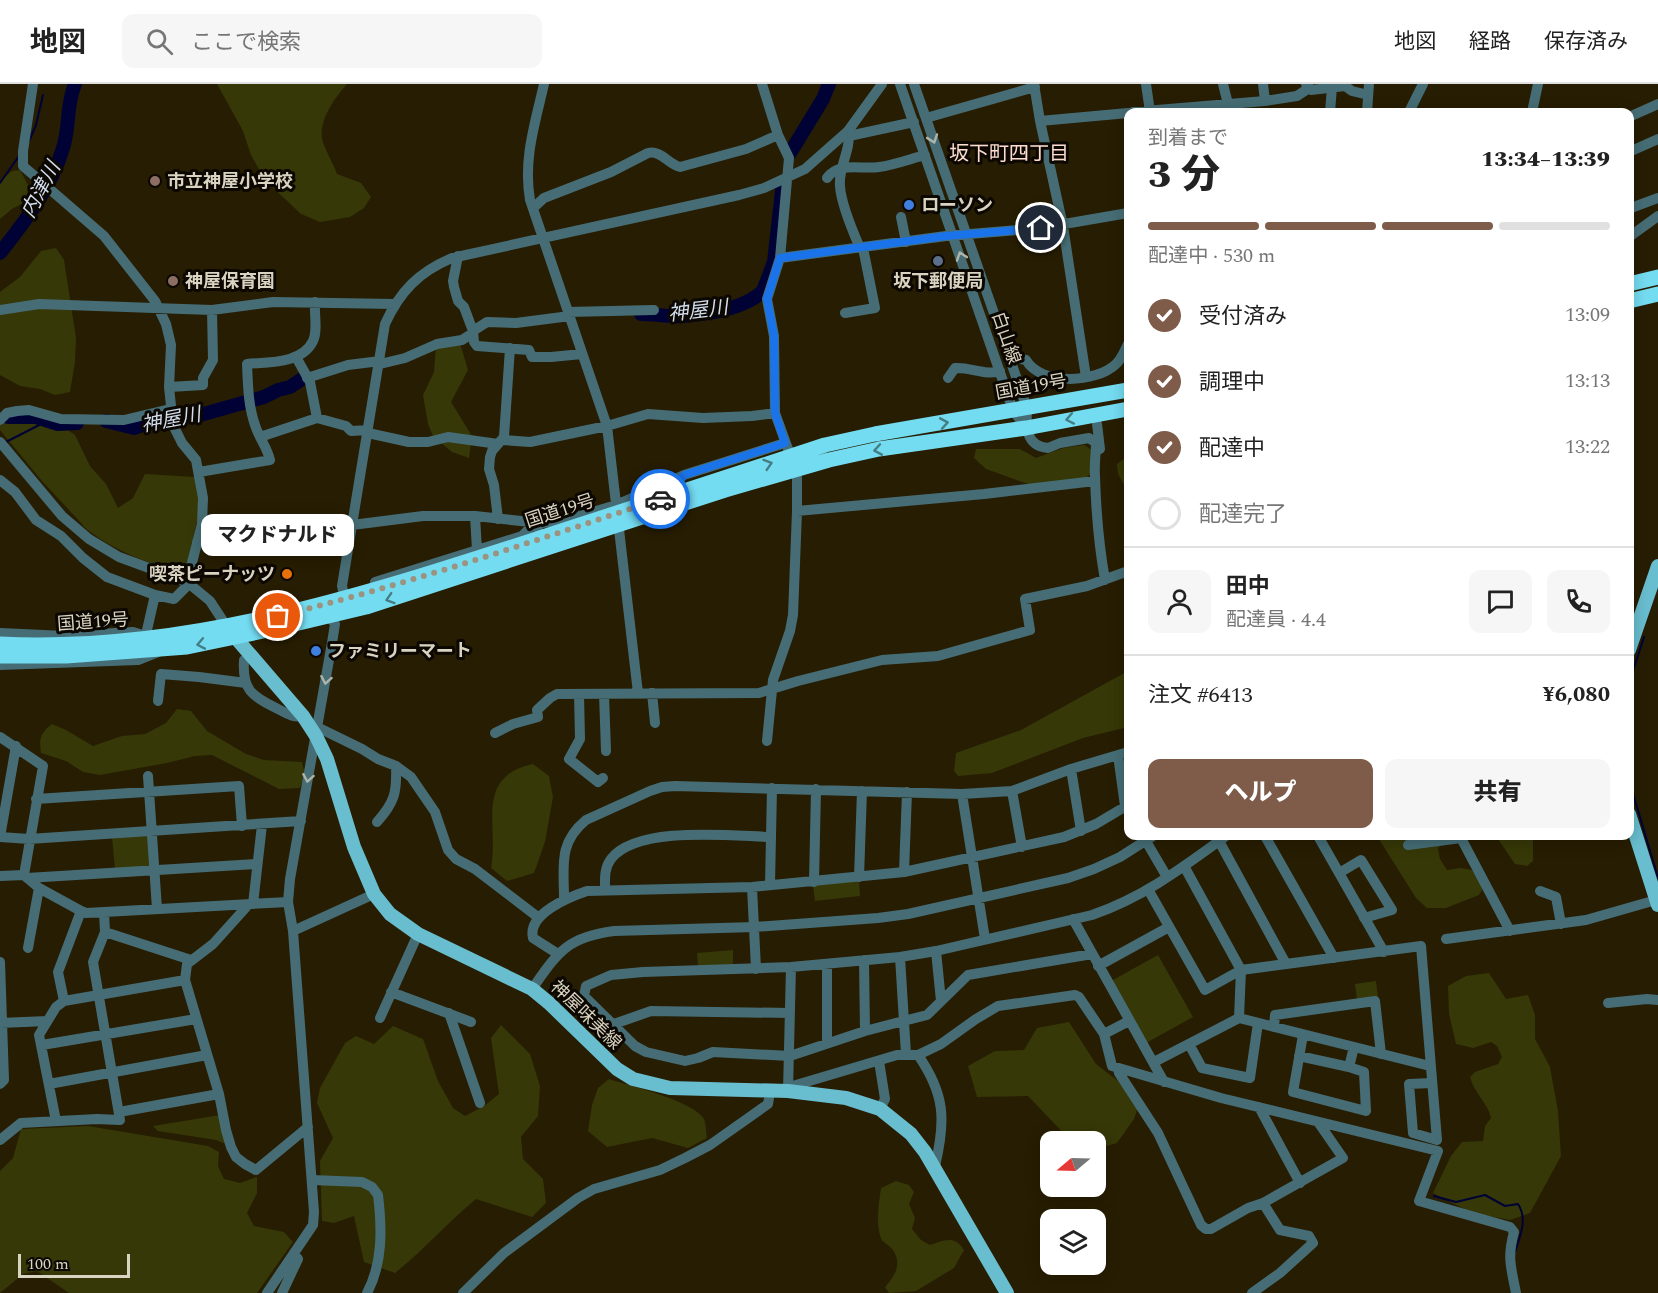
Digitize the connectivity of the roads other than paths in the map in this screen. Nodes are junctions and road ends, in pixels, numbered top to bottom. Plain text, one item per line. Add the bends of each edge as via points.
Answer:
1 (33, 84) edge
2 (544, 84) edge
3 (762, 84) edge
4 (882, 84) edge
5 (900, 84) edge
6 (914, 84) edge
7 (1146, 84) edge
8 (1223, 84) edge
9 (1263, 84) edge
10 (1423, 84) edge
11 (1538, 84) edge
12 (1035, 86) edge
13 (1307, 86) edge
14 (1332, 87) junction
15 (1369, 89) edge
16 (1265, 101) junction
17 (1658, 104) edge
18 (1149, 108) edge
19 (1229, 108) edge
20 (1330, 108) edge
21 (1367, 108) edge
22 (1411, 108) edge
23 (1534, 108) edge
24 (1124, 113) edge
25 (1634, 115) edge
26 (926, 118) junction
27 (1040, 121) junction
28 (914, 122) junction
29 (848, 133) junction
30 (778, 135) junction
31 (1658, 139) edge
32 (1634, 150) edge
33 (925, 155) junction
34 (843, 168) junction
35 (827, 178) dead end
36 (784, 179) junction
37 (1658, 198) edge
38 (1634, 207) edge
39 (533, 208) junction
40 (1124, 214) edge
41 (1658, 216) edge
42 (901, 217) dead end
43 (1063, 226) junction
44 (1634, 233) edge
45 (954, 235) junction
46 (966, 235) junction
47 (543, 237) junction
48 (906, 242) junction
49 (862, 248) junction
50 (458, 256) junction
51 (780, 258) junction
52 (1658, 277) edge
53 (1634, 283) edge
54 (1658, 294) edge
55 (1634, 300) edge
56 (315, 302) junction
57 (394, 304) junction
58 (158, 309) junction
59 (0, 310) edge
60 (212, 310) junction
61 (654, 310) dead end
62 (569, 314) junction
63 (845, 314) dead end
64 (473, 332) junction
65 (510, 348) junction
66 (1124, 351) edge
67 (582, 354) junction
68 (296, 357) junction
69 (1021, 359) dead end
70 (380, 362) junction
71 (1000, 371) junction
72 (1101, 373) junction
73 (1086, 377) junction
74 (307, 378) junction
75 (948, 378) dead end
76 (169, 387) junction
77 (1124, 391) edge
78 (1106, 394) junction
79 (170, 409) junction
80 (1020, 409) junction
81 (1124, 410) edge
82 (775, 413) junction
83 (3, 415) edge
84 (317, 418) junction
85 (1096, 424) dead end
86 (607, 426) junction
87 (1026, 428) junction
88 (368, 431) junction
89 (260, 437) junction
90 (0, 442) edge
91 (500, 442) junction
92 (10, 454) junction
93 (790, 456) junction
94 (0, 462) edge
95 (200, 472) junction
96 (684, 475) junction
97 (0, 480) edge
98 (1095, 481) junction
99 (670, 507) junction
100 (797, 511) junction
101 (617, 514) junction
102 (475, 516) junction
103 (498, 519) junction
104 (352, 525) junction
105 (540, 531) junction
106 (197, 542) junction
107 (349, 542) junction
108 (477, 550) junction
109 (1658, 566) edge
110 (1124, 573) edge
111 (1105, 580) junction
112 (188, 583) junction
113 (155, 594) junction
114 (344, 596) junction
115 (332, 620) junction
116 (231, 632) junction
117 (0, 633) edge
118 (143, 633) junction
119 (1634, 636) edge
120 (37, 640) junction
121 (169, 641) junction
122 (0, 644) edge
123 (250, 655) junction
124 (0, 656) edge
125 (0, 665) edge
126 (246, 683) junction
127 (771, 689) junction
128 (638, 693) junction
129 (652, 693) junction
130 (579, 694) junction
131 (604, 694) junction
132 (158, 701) dead end
133 (303, 716) junction
134 (655, 723) dead end
135 (317, 732) junction
136 (495, 733) dead end
137 (0, 737) edge
138 (767, 741) dead end
139 (16, 746) junction
140 (606, 751) dead end
141 (1123, 754) edge
142 (396, 766) junction
143 (1071, 769) junction
144 (148, 776) dead end
145 (603, 778) dead end
146 (772, 788) junction
147 (816, 789) junction
148 (862, 791) junction
149 (1012, 791) junction
150 (149, 792) junction
151 (907, 792) junction
152 (962, 794) junction
153 (36, 799) junction
154 (1124, 809) edge
155 (301, 821) junction
156 (377, 822) dead end
157 (262, 825) junction
158 (242, 826) junction
159 (1634, 829) edge
160 (152, 831) junction
161 (1081, 831) junction
162 (0, 837) edge
163 (771, 837) junction
164 (29, 839) junction
165 (1143, 840) edge
166 (1148, 840) edge
167 (1219, 840) edge
168 (1223, 840) edge
169 (1267, 840) edge
170 (1320, 840) edge
171 (1446, 840) edge
172 (1462, 840) edge
173 (1408, 845) dead end
174 (1022, 847) junction
175 (972, 858) junction
176 (257, 864) junction
177 (1184, 866) junction
178 (154, 870) junction
179 (904, 872) junction
180 (1339, 873) junction
181 (0, 876) edge
182 (25, 876) junction
183 (859, 877) junction
184 (1167, 877) junction
185 (813, 882) junction
186 (770, 885) junction
187 (752, 887) junction
188 (39, 888) junction
189 (604, 890) junction
190 (1149, 891) junction
191 (1540, 891) dead end
192 (374, 894) junction
193 (978, 898) junction
194 (564, 899) junction
195 (288, 902) junction
196 (1657, 902) edge
197 (251, 904) junction
198 (157, 909) junction
199 (81, 911) junction
200 (104, 912) junction
201 (539, 918) junction
202 (1364, 918) junction
203 (1073, 919) junction
204 (1561, 924) junction
205 (755, 927) junction
206 (1169, 927) junction
207 (292, 931) junction
208 (1510, 931) junction
209 (105, 932) junction
210 (418, 934) junction
211 (985, 939) junction
212 (1446, 939) dead end
213 (28, 948) dead end
214 (936, 951) junction
215 (1384, 952) junction
216 (558, 954) junction
217 (1092, 954) junction
218 (900, 957) junction
219 (1334, 958) junction
220 (191, 960) junction
221 (864, 960) junction
222 (0, 962) edge
223 (827, 964) junction
224 (1286, 964) junction
225 (1098, 966) junction
226 (791, 967) junction
227 (756, 969) junction
228 (1241, 970) junction
229 (185, 980) junction
230 (532, 989) junction
231 (391, 992) junction
232 (99, 995) junction
233 (1658, 1000) edge
234 (64, 1001) junction
235 (941, 1001) junction
236 (1608, 1003) dead end
237 (790, 1013) junction
238 (449, 1014) junction
239 (195, 1018) junction
240 (380, 1018) dead end
241 (1239, 1018) junction
242 (904, 1020) junction
243 (47, 1021) junction
244 (1129, 1021) junction
245 (471, 1022) dead end
246 (1, 1023) edge
247 (1258, 1023) junction
248 (614, 1024) junction
249 (1274, 1027) junction
250 (865, 1031) junction
251 (105, 1034) junction
252 (1104, 1034) junction
253 (1303, 1035) junction
254 (827, 1043) junction
255 (1189, 1044) junction
256 (42, 1045) junction
257 (1354, 1047) junction
258 (1, 1051) edge
259 (906, 1054) junction
260 (1382, 1054) junction
261 (207, 1055) junction
262 (918, 1055) junction
263 (790, 1056) junction
264 (1299, 1056) junction
265 (879, 1061) junction
266 (1154, 1062) junction
267 (1430, 1066) junction
268 (1349, 1067) junction
269 (1118, 1069) junction
270 (112, 1072) junction
271 (1164, 1082) junction
272 (1432, 1083) junction
273 (0, 1084) edge
274 (49, 1084) junction
275 (788, 1091) junction
276 (770, 1092) junction
277 (219, 1094) junction
278 (480, 1103) dead end
279 (1259, 1107) junction
280 (880, 1109) junction
281 (119, 1112) junction
282 (56, 1121) junction
283 (1318, 1122) junction
284 (308, 1127) junction
285 (0, 1140) edge
286 (934, 1166) junction
287 (312, 1180) junction
288 (1300, 1183) junction
289 (1263, 1203) junction
290 (294, 1253) junction
291 (267, 1293) edge
292 (282, 1293) edge
293 (368, 1293) edge
294 (463, 1293) edge
295 (1007, 1293) edge
296 (1252, 1293) edge
297 (1516, 1293) edge

1 - 58 street via 23,166 104,236
2 - 39 street via 527,160 526,180
3 - 30 street
4 - 29 street
5 - 28 street, 白山線
6 - 26 street, 白山線
7 - 18 street
8 - 19 street
9 - 16 street
10 - 22 street
11 - 23 street
12 - 26 street
12 - 27 street
13 - 14 street via 1315,90
13 - 16 street via 1297,96
14 - 15 street
14 - 20 street
15 - 21 street
16 - 19 street
17 - 25 street
24 - 27 street
26 -> 46 street, 白山線
27 - 43 street
28 - 29 street
28 - 33 street, 白山線
29 - 34 street
29 - 36 street via 805,169
30 - 36 street via 789,159
30 - 39 street via 746,149 680,167 648,153 544,198
31 - 32 street
33 - 34 street via 880,167
33 - 45 street, 白山線
34 - 35 street
34 - 49 street via 839,184 853,233
36 - 47 street via 739,195
36 - 51 street
37 - 38 street
39 - 47 street
40 - 43 street
41 - 44 street
42 - 48 street
43 - 46 street
43 - 73 street
45 - 46 street
45 - 48 street
71 -> 45 street, 白山線
46 - 80 street, 白山線
47 - 50 street
47 - 62 street
48 - 49 street
49 - 51 street
49 - 63 street via 875,308
50 - 57 street via 424,273
50 - 64 street via 454,287
51 - 82 street via 767,299 774,336
52 - 53 highway
54 - 55 highway
56 - 57 street
56 - 60 street via 273,302
56 - 68 street via 313,342
57 - 70 street via 385,324
58 - 59 street via 39,304
58 - 60 street
58 - 76 street via 171,345
60 - 76 street via 213,360 203,385
61 - 62 street
62 - 64 street via 487,322
62 - 67 street
64 - 65 street via 479,347
64 - 70 street via 462,340
65 - 67 street via 529,350 532,357
65 - 91 street
66 - 72 street via 1117,364
67 - 86 street
68 - 74 street
68 - 89 street via 247,364 249,404
69 - 73 street via 1044,375 1068,380
70 - 74 street via 348,365
70 - 88 street
71 - 75 street via 992,374 956,368
71 - 80 street, 白山線
72 - 73 street
72 - 78 street
74 - 84 street
76 - 79 street
77 - 78 highway, 国道19号
78 - 80 highway, 国道19号
79 - 83 street via 124,420 61,419 29,410
79 - 95 street via 173,425
80 - 87 street, 白山線
93 -> 80 highway, 国道19号 via 875,434
81 -> 87 highway, 国道19号
82 - 86 street via 703,418 648,414
82 - 93 street
84 - 88 street via 351,431
84 - 89 street
85 - 98 street via 1101,452 1100,472
86 - 91 street via 530,442
86 - 101 street
87 -> 93 highway, 国道19号 via 879,449
87 - 98 street, 白山線 via 1033,443 1041,448 1089,438 1096,443
88 - 91 street via 409,442 448,437
88 - 104 street
89 - 95 street via 270,460
90 - 92 street
91 - 103 street via 490,457 489,469
92 - 94 street
92 - 112 street via 62,516 89,539 119,557
93 - 96 street
93 - 99 highway, 国道19号
93 - 100 street via 797,478
95 - 106 street via 202,525
96 - 99 street
96 - 101 street
97 - 113 street via 15,492 36,520 61,536 96,569
98 - 100 street
98 - 111 street via 1097,532
99 - 101 highway, 国道19号
100 - 127 street via 793,615
101 - 105 highway, 国道19号
101 -> 115 highway, 国道19号
101 - 128 street
102 - 103 street
102 - 104 street via 423,516
102 - 108 street
103 - 105 street via 530,522
104 - 107 street
105 - 108 street via 531,527 522,536
105 - 114 highway, 国道19号
106 - 107 street via 245,547
106 - 112 street
107 - 114 street
108 - 114 street
109 - 119 main road
110 - 111 street
111 - 127 street via 1025,598 1029,631 939,656 882,660
112 - 113 street via 174,599
112 - 116 street via 210,601
113 - 118 street
114 - 116 highway, 国道19号
115 - 116 highway, 国道19号
115 -> 135 street
116 - 121 highway, 国道19号
116 - 123 main road, 神屋味美線
117 - 120 street
118 - 120 highway, 国道19号 via 76,644
118 - 121 highway, 国道19号
120 - 122 highway, 国道19号
121 - 124 highway, 国道19号 via 66,656
121 - 125 street via 138,660
123 - 126 street via 244,660
123 - 133 main road, 神屋味美線
126 - 132 street via 161,674
126 - 133 street via 255,698 294,717
127 - 129 street via 742,694
127 - 138 street
128 - 129 street
128 - 131 street
129 - 134 street
130 - 131 street
130 - 136 street via 557,694 537,710 538,717
130 - 145 street via 580,739 569,759 598,782
131 - 140 street
133 - 135 main road, 神屋味美線
135 - 142 street
135 -> 155 street
135 - 192 main road, 神屋味美線 via 354,847
137 - 139 street
139 - 153 street via 43,766
139 - 162 street
141 - 143 street
142 - 156 street via 394,797
142 - 201 street via 411,777 435,812 448,850 456,859 476,869
143 - 149 street
143 - 161 street
144 - 150 street
146 - 147 street
146 - 163 street
146 - 194 street via 662,787 586,820 569,838 564,851
147 - 148 street
147 - 185 street
148 - 151 street
148 - 183 street
149 - 152 street
149 - 174 street
150 - 153 street
150 - 158 street via 239,786
150 - 160 street
151 - 152 street
151 - 179 street
152 - 175 street
153 - 164 street
154 - 161 street
155 - 157 street
155 - 195 street
157 - 158 street
157 - 176 street
158 - 160 street
159 - 196 main road
160 - 164 street
160 - 178 street
161 - 174 street
162 - 164 street
163 - 186 street
163 - 189 street via 668,834 646,839 610,860
164 - 182 street
165 - 193 street via 1094,869
166 - 184 street
167 - 177 street
168 - 224 street
169 - 219 street
170 - 180 street
171 - 173 street
172 - 208 street
174 - 175 street
175 - 179 street
175 - 193 street
176 - 178 street
176 - 197 street
177 - 184 street
177 - 228 street
178 - 182 street
178 - 198 street
179 - 183 street
180 - 202 street
180 - 202 street via 1361,861 1392,910
181 - 182 street
182 - 188 street
183 - 185 street
184 - 190 street
185 - 186 street
186 - 187 street
187 - 189 street
187 - 205 street
188 - 199 street
188 - 213 street
189 - 194 street
190 - 203 street via 1114,908
190 - 206 street
191 - 204 street via 1556,897
192 - 207 street
192 - 210 main road, 神屋味美線 via 390,914
193 - 205 street via 878,918
193 - 211 street
194 - 201 street
195 - 197 street
195 - 207 street
196 - 204 street
197 - 198 street
197 - 220 street via 213,944
198 - 200 street
199 - 200 street
199 - 234 street via 58,972
200 - 209 street
201 - 216 street via 532,927 533,938
202 - 215 street
203 - 211 street
203 - 217 street
204 - 208 street
205 - 216 street via 608,932 584,936
205 - 227 street
206 - 225 street
206 - 228 street via 1204,990
207 - 284 street
208 - 212 street
209 - 220 street
209 - 232 street via 93,962
210 - 230 main road, 神屋味美線
210 - 231 street
211 - 214 street
214 - 218 street
214 - 235 street
215 - 219 street
215 - 267 street via 1421,946
216 - 230 street
217 - 225 street
217 - 235 street via 968,975
218 - 221 street
218 - 242 street
219 - 224 street
220 - 229 street
221 - 223 street
221 - 250 street
222 - 246 street
223 - 226 street
223 - 254 street
224 - 228 street
225 - 244 street
226 - 227 street
226 - 237 street
227 - 248 street via 611,975 586,986 584,996
228 - 241 street
229 - 232 street
229 - 239 street
230 - 276 main road, 神屋味美線 via 633,1079 670,1088
231 - 238 street
231 - 240 street
232 - 234 street
232 - 251 street
233 - 236 street
234 - 243 street
235 - 242 street via 927,1015
237 - 248 street via 651,1011
237 - 263 street
238 - 245 street
238 - 278 street
239 - 251 street
239 - 261 street
241 - 247 street
241 - 255 street
242 - 250 street
242 - 259 street
243 - 246 street
243 - 256 street via 39,1035
244 - 252 street
244 - 266 street
246 - 258 street
247 - 249 street
247 - 255 street via 1250,1078 1202,1068
248 - 263 street via 635,1046 663,1057 685,1061 713,1052
249 - 253 street
249 - 260 street via 1275,1015 1375,1001
250 - 254 street
251 - 256 street
251 - 270 street
252 - 262 street via 1075,995 998,1006
252 - 269 street via 1111,1065
253 - 257 street
253 - 264 street
254 - 263 street
255 - 266 street
256 - 274 street
257 - 260 street
257 - 268 street
258 - 273 street via 4,1080
259 - 262 street
259 - 265 street
260 - 267 street
261 - 270 street
261 - 277 street
262 - 286 street via 935,1084 941,1104
263 - 275 street
264 - 268 street
264 - 268 street via 1293,1092 1366,1111 1364,1072
265 - 275 street via 796,1085
265 - 280 street via 885,1099
266 - 271 street
267 - 272 street
269 - 271 street
269 - 289 street via 1158,1133 1201,1225 1212,1229
270 - 274 street
270 - 281 street
271 - 279 street
272 - 272 street via 1409,1084 1413,1133 1437,1140
274 - 282 street
275 - 276 main road, 神屋味美線
275 - 280 main road, 神屋味美線 via 846,1098
276 - 294 street via 768,1104 702,1149 660,1170 594,1189 578,1198 504,1253
277 - 281 street
277 - 284 street via 236,1157 256,1170
279 - 283 street
279 - 288 street
280 - 286 main road, 神屋味美線 via 911,1134
281 - 282 street via 120,1120
282 - 285 street via 21,1124
283 - 288 street via 1343,1158
283 - 297 street via 1438,1151 1419,1201 1510,1227 1514,1232 1509,1261
284 - 287 street
286 - 295 main road, 神屋味美線
287 - 290 street via 313,1225
287 - 293 street via 362,1182 378,1195 379,1260
288 - 289 street
289 - 296 street via 1280,1230 1309,1236 1313,1243
290 - 291 street
290 - 292 street via 298,1259

